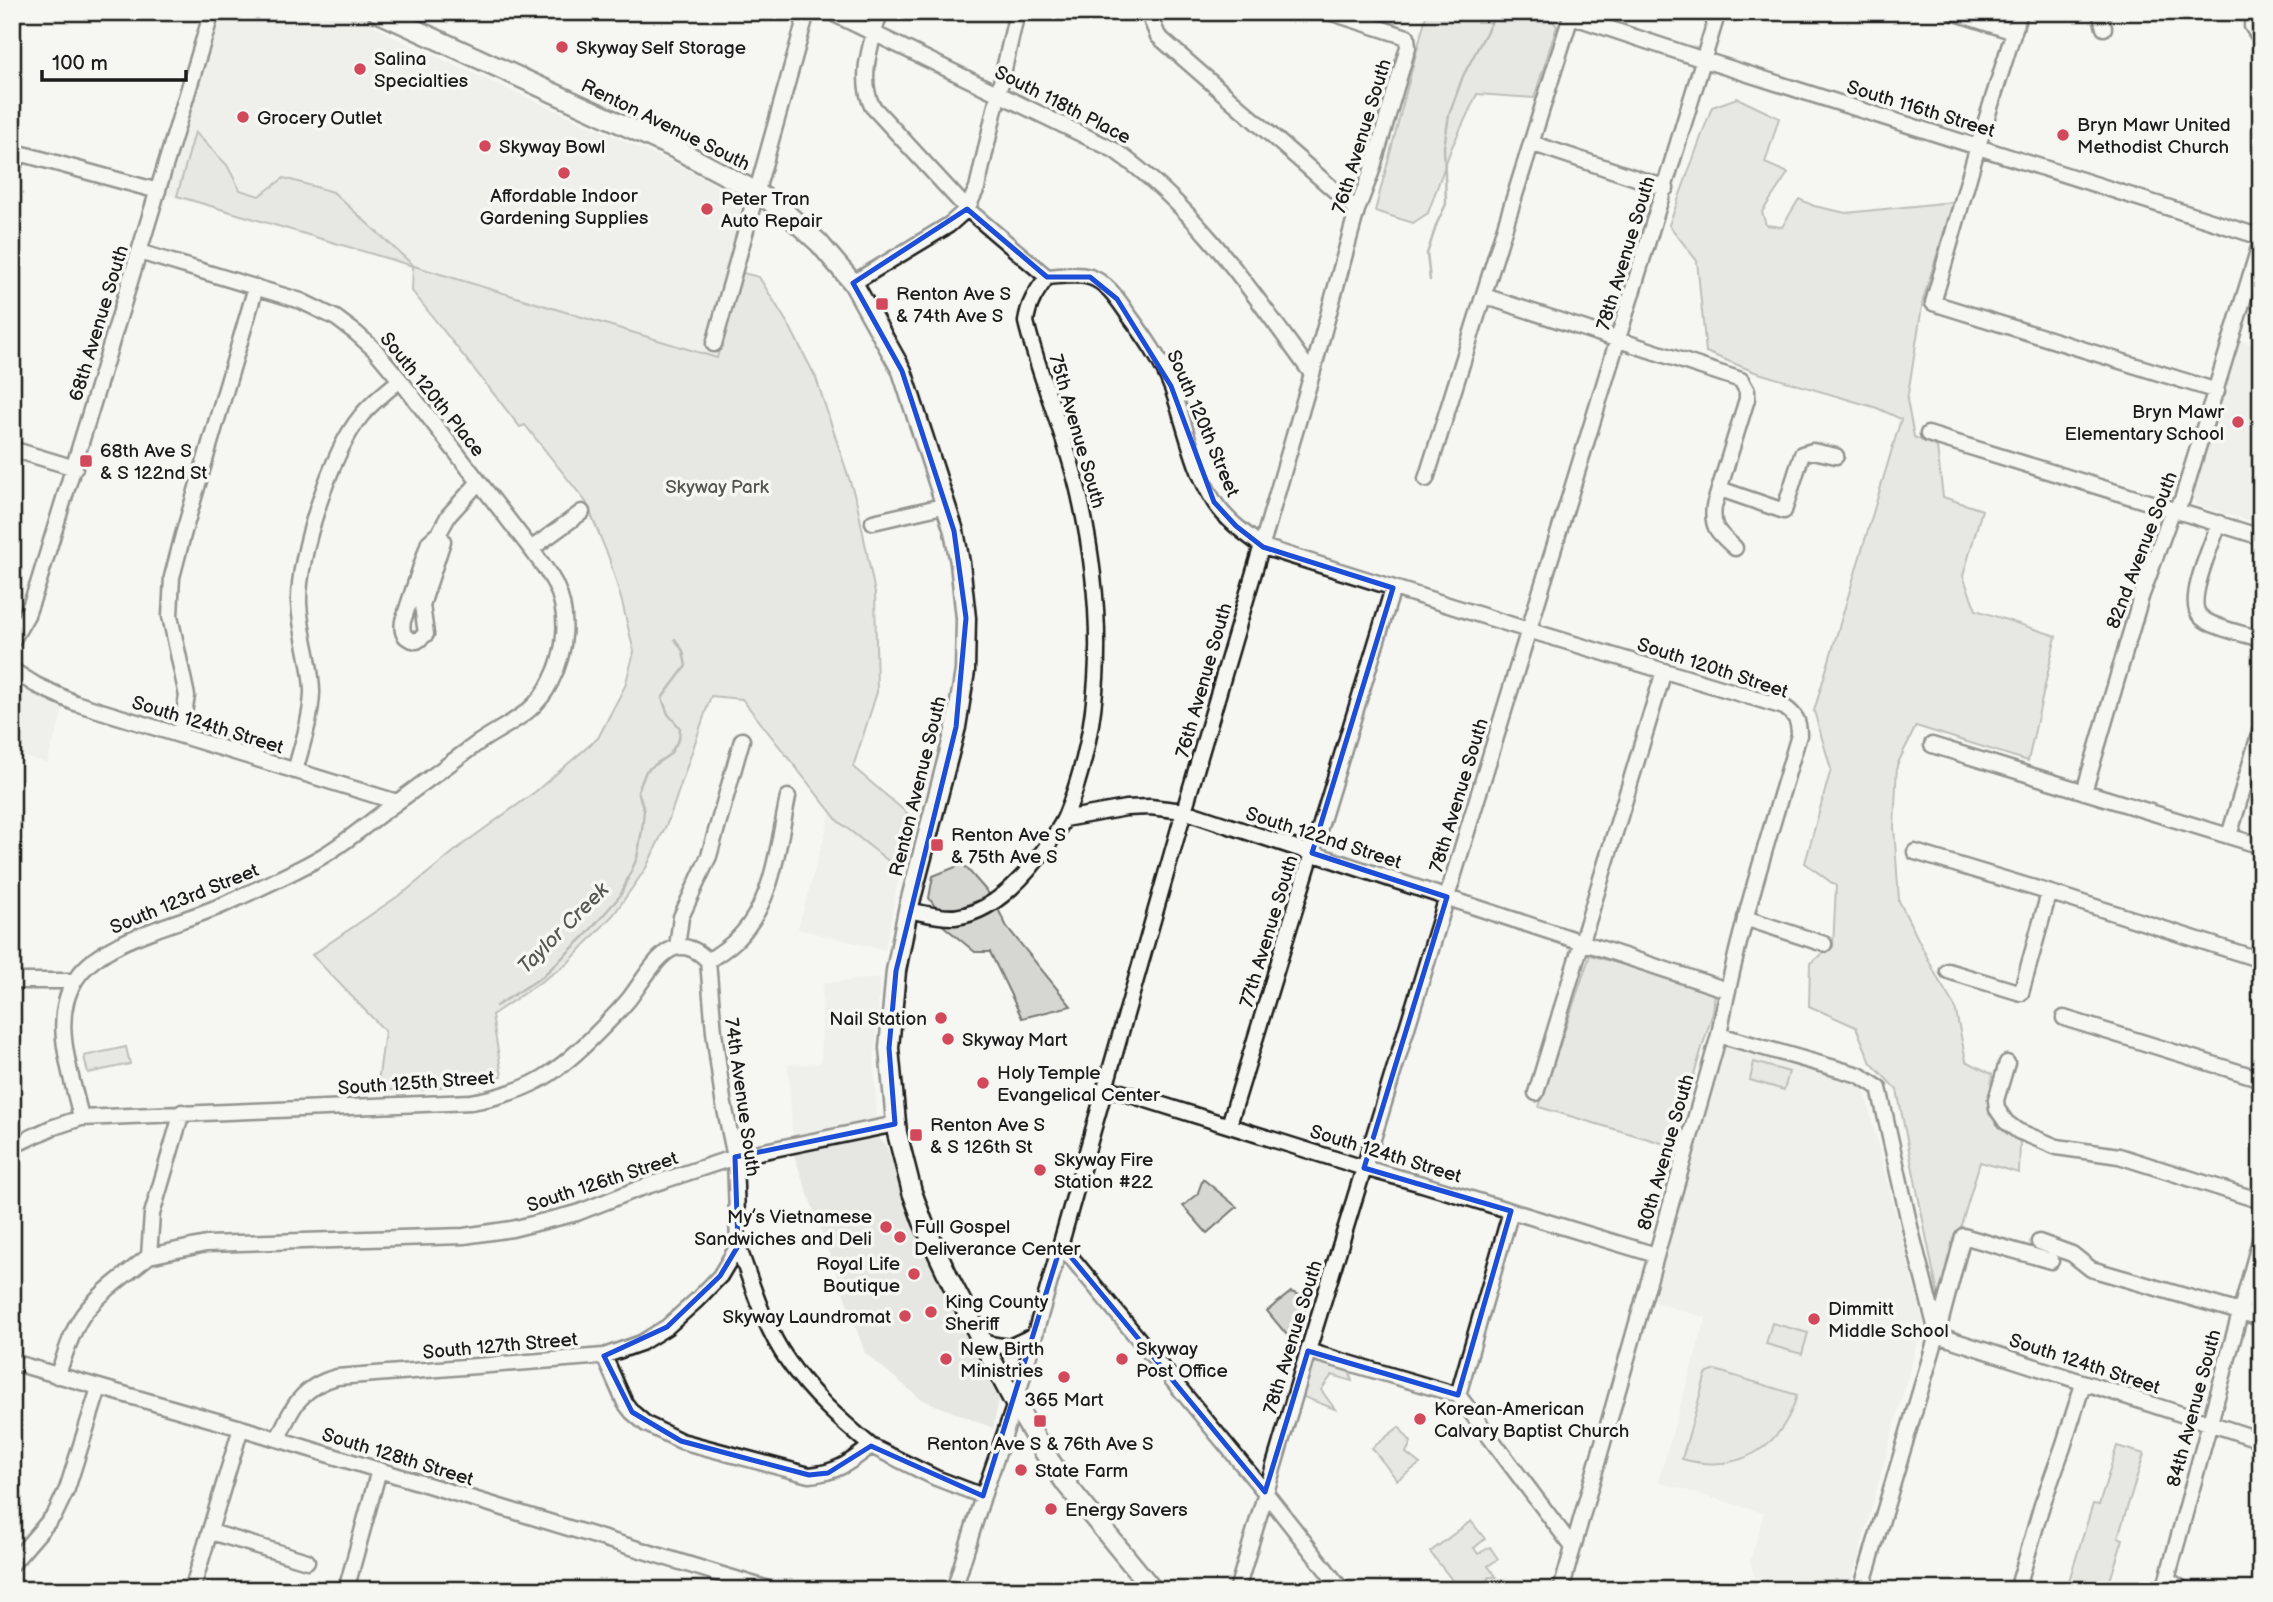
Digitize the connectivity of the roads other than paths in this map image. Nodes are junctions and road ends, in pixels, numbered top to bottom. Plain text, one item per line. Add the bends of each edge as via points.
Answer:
1 (212, 12) edge
2 (377, 12) edge
3 (807, 12) edge
4 (830, 12) edge
5 (880, 12) edge
6 (1017, 12) edge
7 (1148, 12) edge
8 (1329, 12) edge
9 (1718, 12) edge
10 (1953, 12) edge
11 (2020, 12) edge
12 (2100, 12) edge
13 (2253, 12) edge
14 (2104, 28) dead end
15 (2014, 32) junction
16 (874, 33) junction
17 (2259, 35) dead end
18 (1704, 61) junction
19 (998, 92) junction
20 (1531, 143) junction
21 (1978, 146) junction
22 (15, 152) edge
23 (12, 171) edge
24 (1666, 188) junction
25 (158, 191) junction
26 (755, 191) junction
27 (967, 209) junction
28 (1357, 210) junction
29 (2261, 239) edge
30 (139, 252) junction
31 (1047, 278) junction
32 (853, 283) junction
33 (256, 287) junction
34 (1484, 296) junction
35 (1619, 341) junction
36 (714, 344) dead end
37 (1312, 374) junction
38 (401, 380) junction
39 (2217, 391) junction
40 (1928, 434) dead end
41 (12, 449) edge
42 (1836, 456) dead end
43 (75, 468) junction
44 (1426, 478) dead end
45 (479, 482) junction
46 (1720, 489) junction
47 (947, 505) junction
48 (2173, 510) junction
49 (582, 512) dead end
50 (873, 522) dead end
51 (2219, 523) junction
52 (439, 533) junction
53 (2261, 537) edge
54 (1263, 547) junction
55 (1735, 548) dead end
56 (531, 549) junction
57 (1393, 587) junction
58 (1528, 630) junction
59 (2261, 639) edge
60 (12, 641) edge
61 (12, 670) edge
62 (1664, 671) junction
63 (1799, 722) joint
64 (2261, 728) edge
65 (180, 735) junction
66 (742, 740) dead end
67 (1932, 745) dead end
68 (295, 771) junction
69 (2084, 792) junction
70 (789, 797) dead end
71 (397, 802) junction
72 (1184, 811) junction
73 (1064, 819) junction
74 (2229, 836) junction
75 (2261, 846) edge
76 (1914, 852) dead end
77 (1312, 853) junction
78 (2049, 893) junction
79 (1447, 897) junction
80 (908, 910) junction
81 (1745, 918) junction
82 (1583, 941) junction
83 (1824, 944) dead end
84 (677, 947) junction
85 (2261, 960) edge
86 (708, 961) junction
87 (1948, 971) dead end
88 (12, 981) edge
89 (74, 981) junction
90 (1727, 990) junction
91 (2064, 1018) dead end
92 (1719, 1035) junction
93 (2007, 1063) dead end
94 (2261, 1079) edge
95 (1105, 1087) junction
96 (1536, 1093) dead end
97 (182, 1112) junction
98 (81, 1118) junction
99 (895, 1124) junction
100 (1229, 1125) junction
101 (12, 1146) edge
102 (735, 1157) junction
103 (1364, 1168) junction
104 (2261, 1201) edge
105 (1511, 1211) junction
106 (2261, 1237) edge
107 (2039, 1242) dead end
108 (1061, 1245) junction
109 (738, 1246) junction
110 (1656, 1255) junction
111 (149, 1256) junction
112 (2052, 1261) dead end
113 (2240, 1312) junction
114 (2261, 1318) edge
115 (1035, 1335) junction
116 (1937, 1335) junction
117 (983, 1343) junction
118 (1308, 1351) junction
119 (604, 1356) junction
120 (12, 1362) edge
121 (57, 1376) junction
122 (2083, 1384) junction
123 (99, 1388) junction
124 (1458, 1395) junction
125 (1015, 1404) junction
126 (2208, 1423) junction
127 (241, 1428) junction
128 (278, 1439) junction
129 (2261, 1440) edge
130 (871, 1446) junction
131 (379, 1470) junction
132 (1265, 1492) junction
133 (983, 1496) junction
134 (211, 1532) junction
135 (1572, 1546) junction
136 (307, 1561) dead end
137 (12, 1564) edge
138 (2165, 1584) edge
139 (192, 1590) edge
140 (346, 1590) edge
141 (772, 1590) edge
142 (954, 1590) edge
143 (1153, 1590) edge
144 (1237, 1590) edge
145 (1342, 1590) edge
146 (1561, 1590) edge
147 (1861, 1590) edge
148 (2017, 1590) edge
149 (2184, 1590) edge

1 - 25 street, 68th Avenue South
2 - 26 main road, Renton Avenue South via 677,149
3 - 26 street
4 - 16 street, South 118th Place
5 - 16 street
6 - 19 street
7 - 28 street via 1158,36
8 - 28 street, 76th Avenue South via 1407,37 1408,47
9 - 18 street, 78th Avenue South
10 - 15 street
11 - 15 street
12 - 14 street
13 - 17 street via 2252,26
15 - 21 street
16 - 19 street, South 118th Place
16 - 27 street via 864,81 866,95
18 - 20 street, South 116th Street via 1571,16
18 - 21 street, South 116th Street
18 - 24 street, 78th Avenue South
19 - 27 street via 977,188
19 - 37 street, South 118th Place via 1114,149 1164,188 1240,275
20 - 24 street
20 - 34 street
21 - 29 street, South 116th Street
21 - 39 street via 1933,303
22 - 23 street
22 - 25 street
24 - 35 street, 78th Avenue South
25 - 30 street, 68th Avenue South
26 - 32 main road, Renton Avenue South via 819,243
26 - 36 street
27 - 31 street
27 - 32 street via 950,225
28 - 37 street, 76th Avenue South
29 - 39 street, 82nd Avenue South
30 - 33 street, South 120th Place
30 - 43 street, 68th Avenue South
31 - 54 street, South 120th Street via 1090,277 1118,299 1171,386 1214,502
31 - 73 street, 75th Avenue South via 1028,308 1026,322 1079,492 1095,579 1097,640 1096,691 1088,736
32 - 47 main road, Renton Avenue South via 902,371
33 - 38 street, South 120th Place via 335,318 375,350
33 - 65 street via 172,577 170,616 187,696
34 - 35 street
34 - 44 street
35 - 46 street via 1736,377 1744,385 1747,398
35 - 58 street, 78th Avenue South
37 - 54 street, 76th Avenue South
38 - 45 street, South 120th Place
38 - 68 street via 360,417 349,435 313,527 299,601 312,692
39 - 48 street, 82nd Avenue South via 2182,500
40 - 48 street
41 - 43 street
42 - 46 street via 1813,451 1802,454 1784,511
43 - 60 street, 68th Avenue South via 27,615
45 - 52 street
45 - 56 street, South 120th Place
46 - 55 street via 1713,523
47 - 50 street
47 - 80 main road, Renton Avenue South via 964,592 965,671 956,727
48 - 51 street
48 - 69 street, 82nd Avenue South via 2141,597
49 - 56 street
51 - 53 street
51 - 59 street via 2195,595 2198,613 2215,625
52 - 52 street via 429,542 403,621 401,630 409,640 426,635 422,605 443,541
54 - 57 street, South 120th Street
54 - 72 street, 76th Avenue South
56 - 71 street, South 120th Place via 555,585 565,620 551,683 521,718 479,742
57 - 58 street, South 120th Street
57 - 77 street, 77th Avenue South
58 - 62 street, South 120th Street
58 - 79 street, 78th Avenue South
61 - 65 street, South 124th Street via 75,703
62 - 63 street, South 120th Street via 1784,707
62 - 82 street
63 - 81 street, 80th Avenue South
64 - 74 street
65 - 68 street, South 124th Street
66 - 84 street via 709,856 681,917
67 - 69 street
68 - 71 street, South 124th Street
69 - 74 street
70 - 86 street via 760,906 737,939
71 - 89 street, South 123rd Street via 322,856 203,914 119,944 87,965
72 - 73 street, South 122nd Street via 1126,808
72 - 77 street, South 122nd Street
72 - 95 street, 76th Avenue South
73 - 80 street, 75th Avenue South via 1027,873 996,900 956,917
74 - 75 street
76 - 78 street
77 - 79 street, South 122nd Street
77 - 100 street, 77th Avenue South
78 - 85 street
78 - 87 street via 2021,993
79 - 82 street, South 122nd Street
79 - 103 street, 78th Avenue South
80 - 99 main road, Renton Avenue South via 895,971 889,1048
81 - 83 street
81 - 90 street, 80th Avenue South
82 - 90 street, South 122nd Street
82 - 96 street
84 - 86 street via 694,949
84 - 97 street, South 125th Street via 662,956 627,1002 577,1054 555,1072 502,1097 471,1102
86 - 102 street, 74th Avenue South via 721,1086
88 - 89 street
89 - 98 street, South 123rd Street via 66,999 64,1041
90 - 92 street, 80th Avenue South
91 - 94 street
92 - 110 street, 80th Avenue South
92 - 116 street via 1859,1075 1879,1088
93 - 104 street via 1996,1100 2000,1115 2018,1131 2057,1147 2119,1156
95 - 100 street, South 124th Street
95 - 108 street, 76th Avenue South
97 - 98 street, South 125th Street
97 - 111 street via 152,1214
98 - 101 street, South 125th Street
99 - 102 street, South 126th Street
99 - 117 main road, Renton Avenue South via 923,1222
100 - 103 street, South 124th Street
102 - 109 street, 74th Avenue South
102 - 111 street, South 126th Street via 577,1213 512,1229 464,1236 206,1244
103 - 105 street, South 124th Street
103 - 118 street, 78th Avenue South
105 - 110 street, South 124th Street
105 - 124 street
106 - 113 street, 84th Avenue South
107 - 113 street via 2072,1254 2091,1269
108 - 115 street, 76th Avenue South
108 - 132 street
109 - 119 street via 720,1276 667,1327 641,1343
109 - 130 street via 786,1359 826,1407
110 - 135 street, 80th Avenue South
111 - 121 street via 84,1314
112 - 116 street via 1963,1236
113 - 114 street
113 - 126 street, 84th Avenue South
115 - 117 street via 1009,1347
115 - 125 street, 76th Avenue South
116 - 122 street, South 124th Street
116 - 147 street
117 - 125 main road, Renton Avenue South
118 - 124 street
118 - 132 street, 78th Avenue South
119 - 128 street, South 127th Street via 337,1377 302,1396 289,1412
119 - 130 street, South 127th Street via 632,1412 681,1441 809,1475 828,1474
120 - 121 street, South 128th Street
121 - 123 street, South 128th Street
122 - 126 street, South 124th Street
122 - 148 street
123 - 127 street, South 128th Street
123 - 137 street via 55,1514
124 - 135 street
125 - 133 street, 76th Avenue South
125 - 143 main road, Renton Avenue South via 1066,1484
126 - 129 street, South 124th Street
126 - 138 street, 84th Avenue South
127 - 128 street, South 128th Street
127 - 134 street
128 - 131 street, South 128th Street
130 - 133 street
131 - 140 street
131 - 141 street, South 128th Street
132 - 144 street, 78th Avenue South
132 - 145 street
133 - 142 street, 76th Avenue South
134 - 136 street
134 - 139 street
135 - 146 street, 80th Avenue South
138 - 149 street

